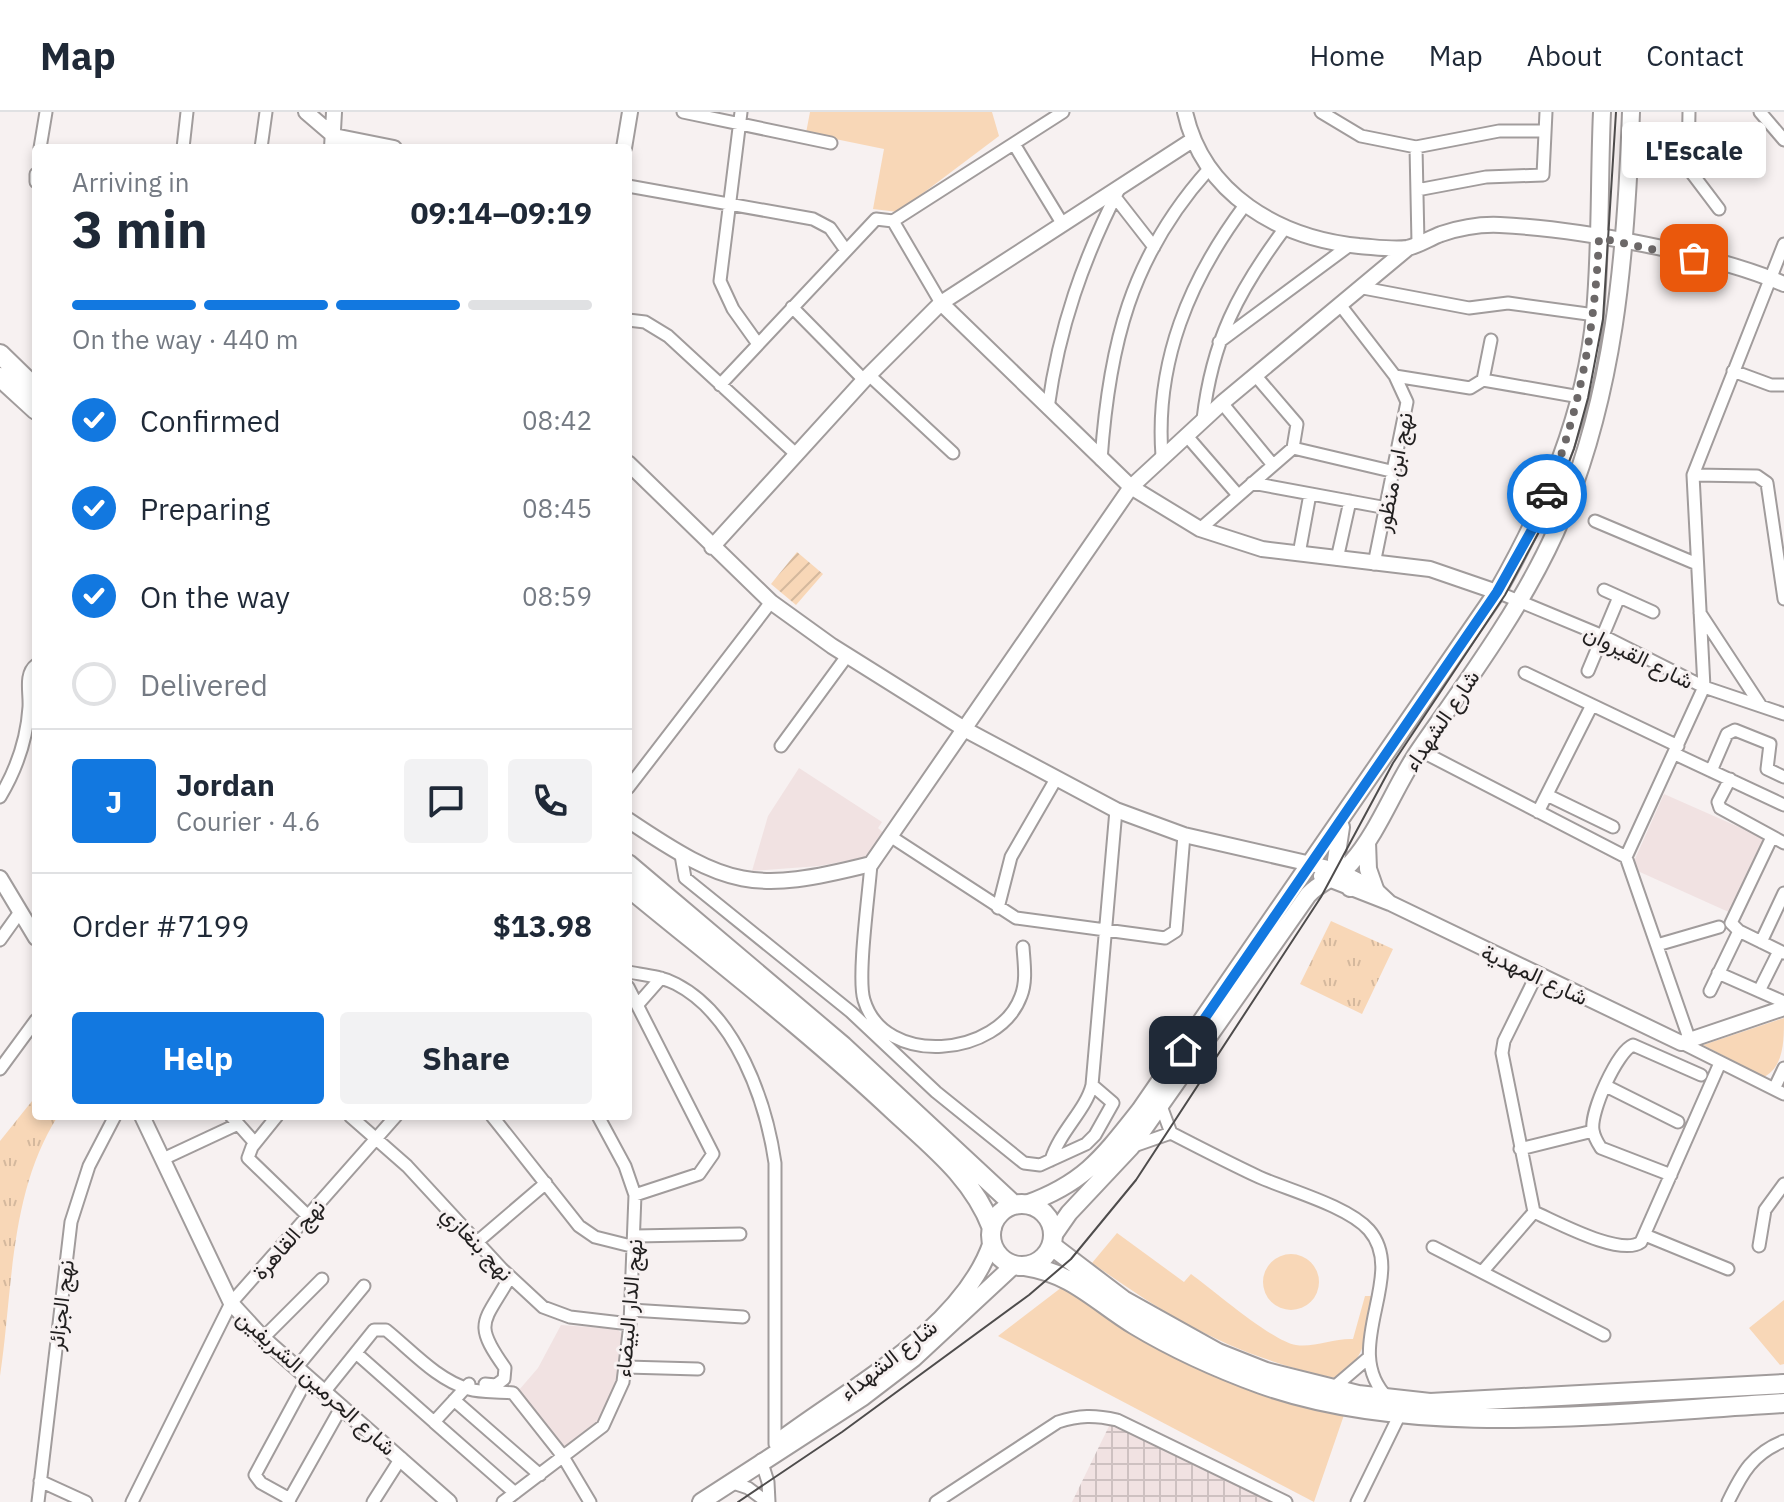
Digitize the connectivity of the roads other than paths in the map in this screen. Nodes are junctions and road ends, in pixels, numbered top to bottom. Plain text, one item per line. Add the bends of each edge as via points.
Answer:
1 (46, 112) edge
2 (187, 112) edge
3 (266, 112) edge
4 (306, 112) edge
5 (334, 112) edge
6 (630, 112) edge
7 (683, 112) edge
8 (1063, 112) edge
9 (1185, 112) edge
10 (1321, 112) edge
11 (1546, 112) edge
12 (1602, 112) edge
13 (1631, 112) edge
14 (1689, 112) edge
15 (1760, 112) edge
16 (741, 118) edge
17 (1043, 118) edge
18 (1544, 131) junction
19 (1784, 140) edge
20 (1191, 141) junction
21 (333, 142) edge
22 (831, 143) dead end
23 (41, 144) edge
24 (183, 144) edge
25 (262, 144) edge
26 (353, 144) edge
27 (625, 144) edge
28 (1014, 144) junction
29 (1416, 147) junction
30 (1209, 169) junction
31 (632, 187) edge
32 (1417, 190) junction
33 (1118, 192) junction
34 (1245, 205) junction
35 (730, 206) junction
36 (1719, 209) dead end
37 (893, 221) junction
38 (1062, 223) junction
39 (1285, 228) junction
40 (1599, 238) junction
41 (1622, 241) junction
42 (1784, 244) edge
43 (1350, 245) junction
44 (1413, 245) junction
45 (1154, 247) junction
46 (845, 249) junction
47 (1777, 281) edge
48 (1363, 288) junction
49 (941, 303) junction
50 (1341, 306) junction
51 (792, 307) junction
52 (1595, 315) junction
53 (632, 320) edge
54 (1491, 340) dead end
55 (1217, 343) junction
56 (758, 344) junction
57 (0, 354) edge
58 (1733, 371) junction
59 (1255, 375) junction
60 (1395, 376) junction
61 (0, 377) edge
62 (867, 378) junction
63 (1483, 380) junction
64 (32, 385) edge
65 (720, 385) junction
66 (1784, 385) edge
67 (1580, 397) junction
68 (1222, 403) junction
69 (32, 406) edge
70 (1048, 408) junction
71 (1203, 419) junction
72 (1186, 435) junction
73 (1293, 448) junction
74 (953, 453) dead end
75 (797, 455) junction
76 (1162, 456) junction
77 (1101, 460) junction
78 (1273, 465) junction
79 (632, 467) edge
80 (1395, 472) junction
81 (1693, 475) junction
82 (1252, 483) junction
83 (1131, 487) junction
84 (1310, 494) junction
85 (1238, 495) junction
86 (1350, 501) junction
87 (1387, 508) junction
88 (1595, 521) dead end
89 (1200, 529) junction
90 (712, 547) junction
91 (1299, 554) junction
92 (1337, 559) junction
93 (1374, 564) junction
94 (1697, 564) junction
95 (1604, 590) dead end
96 (1497, 592) junction
97 (1619, 597) junction
98 (1784, 599) edge
99 (1520, 600) junction
100 (771, 602) junction
101 (1653, 612) dead end
102 (1700, 612) junction
103 (1603, 636) junction
104 (847, 656) junction
105 (32, 671) edge
106 (1588, 671) dead end
107 (1525, 673) dead end
108 (1704, 687) junction
109 (1592, 705) junction
110 (1761, 706) junction
111 (1784, 714) edge
112 (966, 730) junction
113 (781, 746) dead end
114 (1419, 750) junction
115 (1676, 750) junction
116 (1711, 771) junction
117 (1784, 777) edge
118 (1056, 779) junction
119 (1730, 779) junction
120 (632, 783) edge
121 (1547, 795) junction
122 (0, 797) edge
123 (1783, 802) edge
124 (1116, 810) junction
125 (1538, 812) junction
126 (1344, 818) junction
127 (632, 823) edge
128 (1613, 827) dead end
129 (1184, 835) junction
130 (890, 836) junction
131 (1780, 838) edge
132 (1367, 842) junction
133 (681, 855) junction
134 (1626, 857) junction
135 (871, 864) junction
136 (1306, 866) junction
137 (632, 867) edge
138 (1342, 872) junction
139 (0, 878) edge
140 (1326, 878) junction
141 (1350, 888) junction
142 (1375, 889) junction
143 (632, 890) edge
144 (1784, 893) edge
145 (1390, 903) junction
146 (998, 908) junction
147 (20, 912) junction
148 (1719, 927) dead end
149 (1739, 931) junction
150 (32, 932) edge
151 (1105, 932) junction
152 (0, 940) edge
153 (1761, 942) junction
154 (1657, 945) junction
155 (1023, 947) dead end
156 (1781, 952) edge
157 (632, 973) edge
158 (1718, 973) junction
159 (1537, 974) junction
160 (661, 978) junction
161 (1710, 991) dead end
162 (1759, 991) junction
163 (632, 993) edge
164 (639, 1003) junction
165 (1784, 1005) edge
166 (32, 1025) edge
167 (880, 1031) junction
168 (1686, 1042) junction
169 (912, 1044) junction
170 (900, 1056) junction
171 (1720, 1063) junction
172 (1784, 1068) edge
173 (0, 1069) edge
174 (1701, 1075) dead end
175 (1092, 1085) junction
176 (1606, 1086) junction
177 (1779, 1091) edge
178 (1161, 1106) junction
179 (113, 1120) edge
180 (144, 1120) edge
181 (235, 1120) edge
182 (274, 1120) edge
183 (355, 1120) edge
184 (392, 1120) edge
185 (495, 1120) edge
186 (600, 1120) edge
187 (1678, 1122) dead end
188 (1593, 1131) junction
189 (1171, 1133) junction
190 (376, 1138) junction
191 (255, 1143) junction
192 (1131, 1147) junction
193 (1520, 1149) junction
194 (163, 1159) junction
195 (1051, 1160) junction
196 (1671, 1175) junction
197 (546, 1183) junction
198 (1784, 1184) edge
199 (635, 1195) junction
200 (1020, 1205) junction
201 (1534, 1212) junction
202 (308, 1216) junction
203 (740, 1234) dead end
204 (992, 1235) junction
205 (1645, 1235) junction
206 (635, 1241) junction
207 (1052, 1241) junction
208 (477, 1242) junction
209 (1759, 1246) dead end
210 (1433, 1247) dead end
211 (1019, 1266) junction
212 (1728, 1269) dead end
213 (1482, 1272) junction
214 (510, 1277) junction
215 (322, 1279) dead end
216 (364, 1286) dead end
217 (231, 1303) junction
218 (631, 1310) junction
219 (743, 1317) dead end
220 (630, 1324) junction
221 (1604, 1335) dead end
222 (263, 1338) junction
223 (356, 1353) junction
224 (1367, 1359) junction
225 (626, 1367) junction
226 (698, 1369) dead end
227 (302, 1372) junction
228 (1784, 1384) edge
229 (464, 1387) junction
230 (1332, 1389) junction
231 (325, 1391) junction
232 (454, 1400) junction
233 (1784, 1403) edge
234 (342, 1406) junction
235 (1394, 1407) junction
236 (434, 1422) junction
237 (1784, 1441) edge
238 (770, 1453) junction
239 (562, 1455) junction
240 (401, 1458) junction
241 (540, 1475) junction
242 (40, 1481) junction
243 (730, 1482) junction
244 (515, 1493) junction
245 (289, 1500) edge
246 (38, 1502) edge
247 (86, 1502) edge
248 (132, 1502) edge
249 (373, 1502) edge
250 (449, 1502) edge
251 (503, 1502) edge
252 (590, 1502) edge
253 (701, 1502) edge
254 (768, 1502) edge
255 (936, 1502) edge
256 (1286, 1502) edge
257 (1357, 1502) edge
258 (1728, 1502) edge

1 - 23 street
2 - 24 street
3 - 25 street
4 - 21 street
5 - 21 street
6 - 27 street
7 - 16 street
8 - 17 street
9 - 20 street
10 - 29 street via 1361,136
11 - 18 street
12 - 40 main road, شارع الشهداء
13 - 41 main road, شارع الشهداء
14 - 36 street via 1688,168
15 - 19 street
16 - 22 street
16 - 35 street
17 - 28 street
18 - 29 street via 1478,134
18 - 32 street via 1543,175 1486,177
20 - 30 street
20 - 33 street
21 - 26 street
28 - 37 street
28 - 38 street
29 - 32 street
30 - 34 street
30 - 45 street
31 - 35 street
32 - 44 street
33 - 38 street
33 - 45 street
33 - 70 street via 1071,297
34 - 39 street
34 - 76 street via 1206,261 1178,327 1160,397
35 - 46 street via 813,219 830,228
35 - 56 street via 720,281
37 - 46 street via 876,219
37 - 49 street
38 - 49 street
39 - 43 street
39 - 55 street via 1246,283
40 - 41 street
40 - 44 street via 1495,225 1465,228
40 - 52 main road, شارع الشهداء
41 - 47 street
41 - 99 main road, شارع الشهداء via 1616,321 1601,404 1555,534
42 - 47 street
43 - 44 street
43 - 55 street
44 - 48 street
45 - 77 street via 1114,345
46 - 51 street
47 - 58 street
48 - 50 street
48 - 52 street via 1469,308 1508,303
49 - 62 street
49 - 70 street
50 - 59 street
50 - 60 street, نهج ابن منظور
51 - 56 street
51 - 62 street
52 - 67 main road, شارع الشهداء
53 - 65 street via 661,331
54 - 63 street
55 - 71 street
56 - 65 street
57 - 64 highway
58 - 66 street
58 - 81 street
59 - 68 street
59 - 73 street via 1297,424
60 - 63 street via 1470,388
60 - 80 street, نهج ابن منظور via 1407,410
61 - 69 highway
62 - 74 street
62 - 75 street
63 - 67 street
65 - 75 street
67 - 96 main road, شارع الشهداء via 1534,526
68 - 71 street
68 - 78 street
70 - 77 street
71 - 72 street
72 - 76 street
72 - 85 street
73 - 78 street
73 - 80 street
75 - 90 street
76 - 83 street
77 - 83 street
78 - 82 street
79 - 90 street
80 - 87 street, نهج ابن منظور
81 - 94 street
81 - 98 street via 1757,476 1767,483
82 - 84 street
82 - 85 street
83 - 89 street
83 - 112 street
84 - 86 street
84 - 91 street
85 - 89 street
86 - 87 street
86 - 92 street
87 - 93 street, نهج ابن منظور
88 - 94 street
89 - 91 street via 1243,545
90 - 100 street
91 - 92 street
92 - 93 street
93 - 96 street via 1430,569
94 - 102 street
95 - 97 street
96 - 99 street, شارع القيروان
96 - 126 main road, شارع الشهداء
97 - 101 street
97 - 103 street
99 - 103 street, شارع القيروان
99 - 114 main road, شارع الشهداء
100 - 104 street
100 - 120 street
102 - 108 street
102 - 110 street
103 - 106 street
103 - 108 street, شارع القيروان
104 - 112 street
104 - 113 street
105 - 122 street via 23,744
107 - 109 street
108 - 110 street, شارع القيروان
108 - 115 street
109 - 115 street
109 - 121 street
110 - 111 street, شارع القيروان
112 - 118 street
112 - 130 street
114 - 125 street
114 - 132 main road, شارع الشهداء
115 - 116 street
115 - 134 street
116 - 117 street via 1727,734 1735,730 1770,744 1767,769
116 - 119 street
118 - 124 street
118 - 146 street via 1011,857
119 - 123 street
119 - 131 street via 1720,808
121 - 125 street
121 - 128 street
124 - 129 street
124 - 151 street
125 - 134 street
126 - 136 main road, شارع الشهداء
126 - 138 main road via 1336,848
127 - 133 street
129 - 136 street
129 - 151 street via 1174,934 1165,938
130 - 135 street
130 - 146 street
131 - 149 street via 1732,919
132 - 138 main road, شارع الشهداء
132 - 142 main road
133 - 135 street via 709,870 756,882 796,881
133 - 167 street via 685,878
134 - 154 street
135 - 167 street via 863,999
136 - 138 street
136 - 140 street
136 - 200 main road, شارع الشهداء via 1123,1131 1066,1188
137 - 200 highway
138 - 140 main road, شارع الشهداء
138 - 141 main road
138 - 142 street
139 - 147 street
140 - 141 street
140 - 178 main road, شارع الشهداء via 1291,917
141 - 145 street
142 - 145 street
143 - 204 highway via 856,1075 937,1151 976,1193
144 - 153 street
145 - 159 street, شارع المهدية
146 - 151 street via 1025,921
147 - 150 street
147 - 152 street
148 - 154 street
149 - 153 street
149 - 158 street
151 - 175 street
153 - 156 street
154 - 168 street
155 - 169 street via 1021,996 996,1030 972,1042
156 - 162 street
157 - 160 street
158 - 161 street
158 - 162 street
159 - 168 street, شارع المهدية
159 - 193 street via 1502,1053
160 - 164 street
160 - 238 street via 694,997 738,1050 772,1140 777,1242
162 - 165 street
163 - 164 street
164 - 199 street via 713,1154 699,1174
165 - 168 street
166 - 173 street
167 - 169 street
167 - 170 street
168 - 171 street
169 - 170 street
170 - 195 street via 1019,1160 1035,1165
171 - 177 street
171 - 196 street
172 - 177 street
174 - 176 street via 1633,1045 1623,1051
175 - 195 street via 1061,1133
175 - 195 street via 1111,1098 1113,1109 1091,1140
176 - 187 street
176 - 188 street
178 - 189 street
178 - 192 main road, شارع الشهداء
179 - 242 street, نهج الجزائر via 89,1166 71,1222
180 - 194 street, شارع الحرمين الشريفين
181 - 191 street
181 - 194 street
182 - 191 street
183 - 190 street, نهج بنغازي
184 - 190 street, نهج القاهرة
185 - 197 street
186 - 199 street, نهج الدار البيضاء
188 - 193 street
188 - 196 street via 1606,1150
189 - 192 street
189 - 224 street via 1341,1212 1370,1231 1380,1256
190 - 202 street, نهج القاهرة
190 - 208 street, نهج بنغازي
191 - 202 street via 248,1158 253,1165
192 - 207 main road, شارع الشهداء via 1069,1213
193 - 201 street
194 - 217 street, شارع الحرمين الشريفين
196 - 205 street
197 - 206 street via 587,1232
197 - 208 street
198 - 209 street via 1765,1210
199 - 206 street, نهج الدار البيضاء
200 - 204 highway via 1000,1214
200 - 207 highway via 1048,1219
201 - 205 street via 1626,1248
201 - 213 street
202 - 217 street, نهج القاهرة
203 - 206 street
204 - 211 highway via 996,1252
204 - 238 main road, شارع الشهداء via 983,1268 946,1314
205 - 212 street
206 - 218 street, نهج الدار البيضاء
207 - 211 highway via 1041,1260
207 - 230 highway via 1161,1324 1266,1372
208 - 214 street, نهج بنغازي
210 - 213 street
211 - 235 highway via 1063,1275 1133,1323 1212,1366 1315,1399
211 - 238 main road, شارع الشهداء via 914,1358
213 - 221 street
214 - 220 street, نهج بنغازي via 553,1314
214 - 229 street via 482,1326 505,1368 504,1379 496,1385 473,1382
215 - 222 street
216 - 227 street
217 - 222 street, شارع الحرمين الشريفين
217 - 248 street, نهج القاهرة
218 - 219 street
218 - 220 street, نهج الدار البيضاء
220 - 225 street, نهج الدار البيضاء
222 - 227 street, شارع الحرمين الشريفين
223 - 229 street via 381,1328
223 - 231 street
223 - 236 street
224 - 230 street
224 - 235 street
225 - 226 street
225 - 239 street, نهج الدار البيضاء via 608,1421
227 - 231 street, شارع الحرمين الشريفين
227 - 245 street via 255,1475
228 - 235 highway
229 - 232 street
229 - 239 street via 513,1393
230 - 235 highway
231 - 234 street, شارع الحرمين الشريفين
232 - 236 street
232 - 241 street
233 - 235 highway via 1513,1416
234 - 240 street, شارع الحرمين الشريفين
234 - 245 street
235 - 257 street
236 - 244 street
237 - 258 street via 1745,1468
238 - 243 main road, شارع الشهداء
238 - 254 street
239 - 241 street, نهج الدار البيضاء
239 - 252 street
240 - 249 street
240 - 250 street, شارع الحرمين الشريفين
241 - 244 street, نهج الدار البيضاء
242 - 246 street, نهج الجزائر
242 - 247 street
243 - 253 main road, شارع الشهداء
243 - 254 street
244 - 251 street, نهج الدار البيضاء
255 - 256 street via 1058,1422 1098,1415

